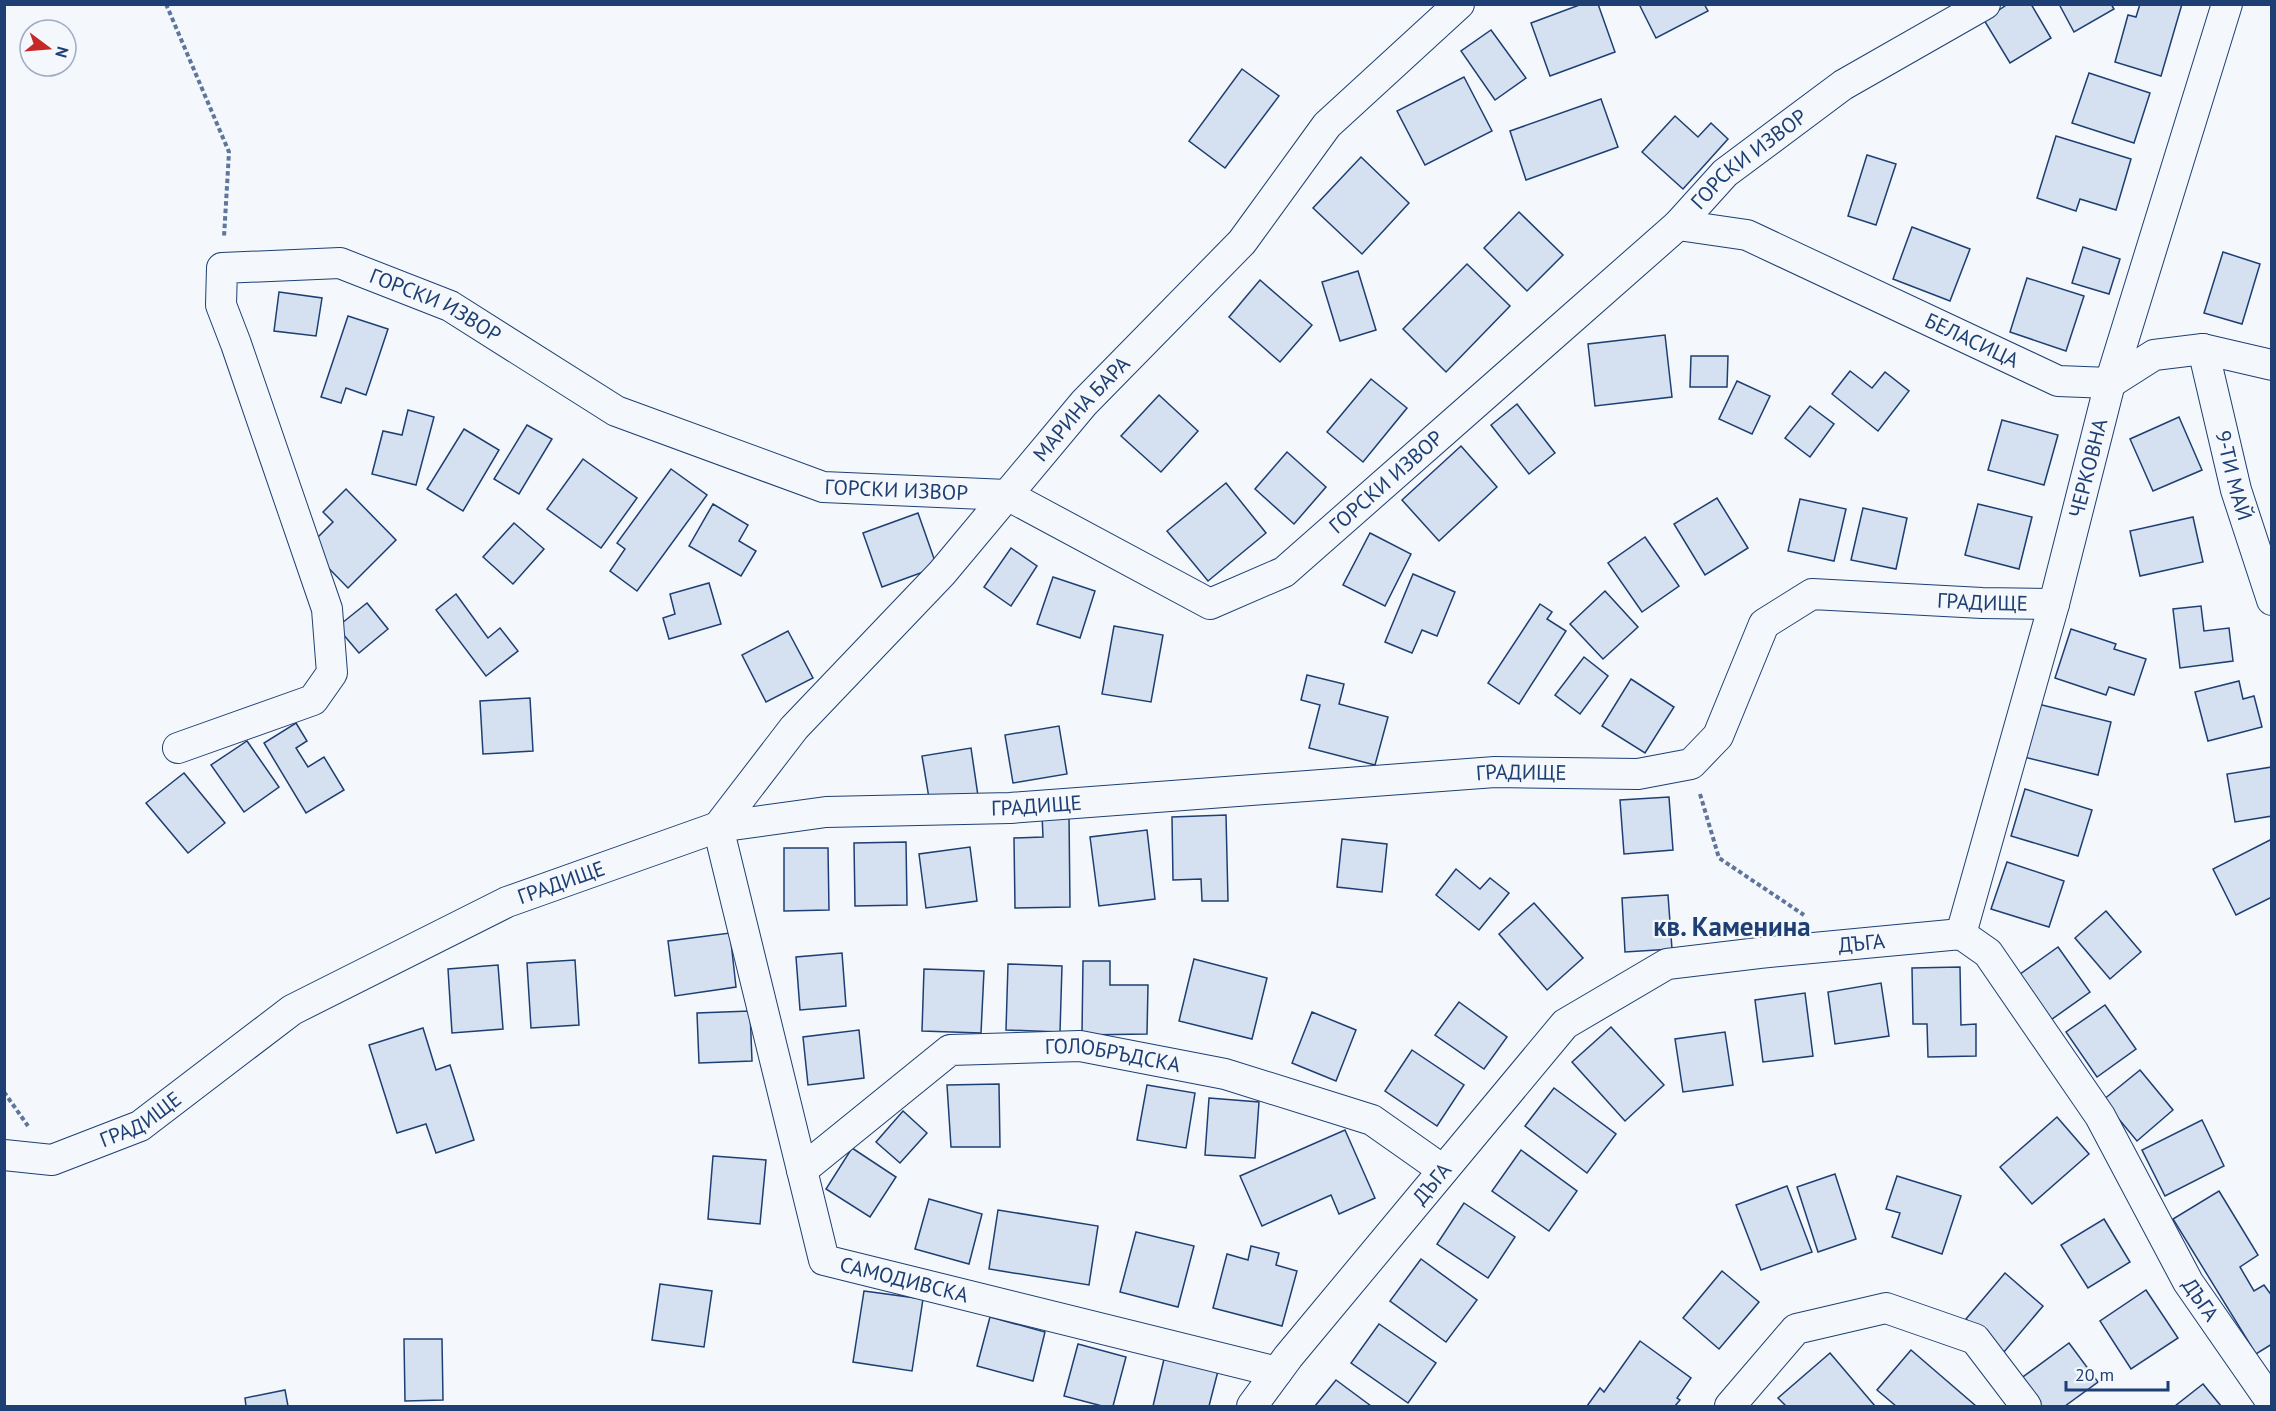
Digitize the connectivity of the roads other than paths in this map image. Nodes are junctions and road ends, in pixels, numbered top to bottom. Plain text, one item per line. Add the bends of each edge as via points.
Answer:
1 (1459, 4) edge
2 (1985, 4) edge
3 (2227, 4) edge
4 (1678, 225) junction
5 (2204, 349) junction
6 (2271, 365) edge
7 (2110, 383) junction
8 (1007, 495) junction
9 (2271, 600) edge
10 (2054, 604) junction
11 (178, 748) dead end
12 (718, 826) junction
13 (1961, 934) junction
14 (4, 1155) edge
15 (802, 1170) junction
16 (1443, 1170) junction
17 (1277, 1372) junction
18 (2271, 1403) edge
19 (1252, 1407) edge
20 (1730, 1407) edge
21 (2026, 1407) edge

1 - 8 street, МАРИНА БАРА via 1327,125 1242,242 1084,403
2 - 4 street, ГОРСКИ ИЗВОР via 1843,86 1725,173
3 - 7 street, ЧЕРКОВНА
4 - 7 street, БЕЛАСИЦА via 1747,235 2058,381
4 - 8 street, ГОРСКИ ИЗВОР via 1284,572 1210,604
5 - 6 street
5 - 7 street via 2154,355
5 - 9 street, 9-ТИ МАЙ via 2236,490
7 - 10 street, ЧЕРКОВНА
8 - 11 street, ГОРСКИ ИЗВОР via 823,487 616,411 450,306 340,263 222,268 221,305 327,609 332,673 313,700
8 - 12 street, МАРИНА БАРА via 942,573 794,728
10 - 12 street, ГРАДИЩЕ via 1812,594 1764,624 1718,736 1691,764 1638,774 1495,772 1010,808 826,812
10 - 13 street, ЧЕРКОВНА
12 - 14 street, ГРАДИЩЕ via 507,902 292,1010 140,1126 52,1160
12 - 15 street, САМОДИВСКА
13 - 16 street, ДЪГА via 1667,964 1565,1024
13 - 18 street, ДЪГА via 1988,953 2100,1116 2188,1282
15 - 16 street, ГОЛОБРЪДСКА via 950,1050 1080,1046 1225,1074 1372,1120
15 - 17 street, САМОДИВСКА via 824,1260
16 - 17 street, ДЪГА
17 - 19 street, ДЪГА
20 - 21 street via 1796,1329 1886,1308 1975,1339

